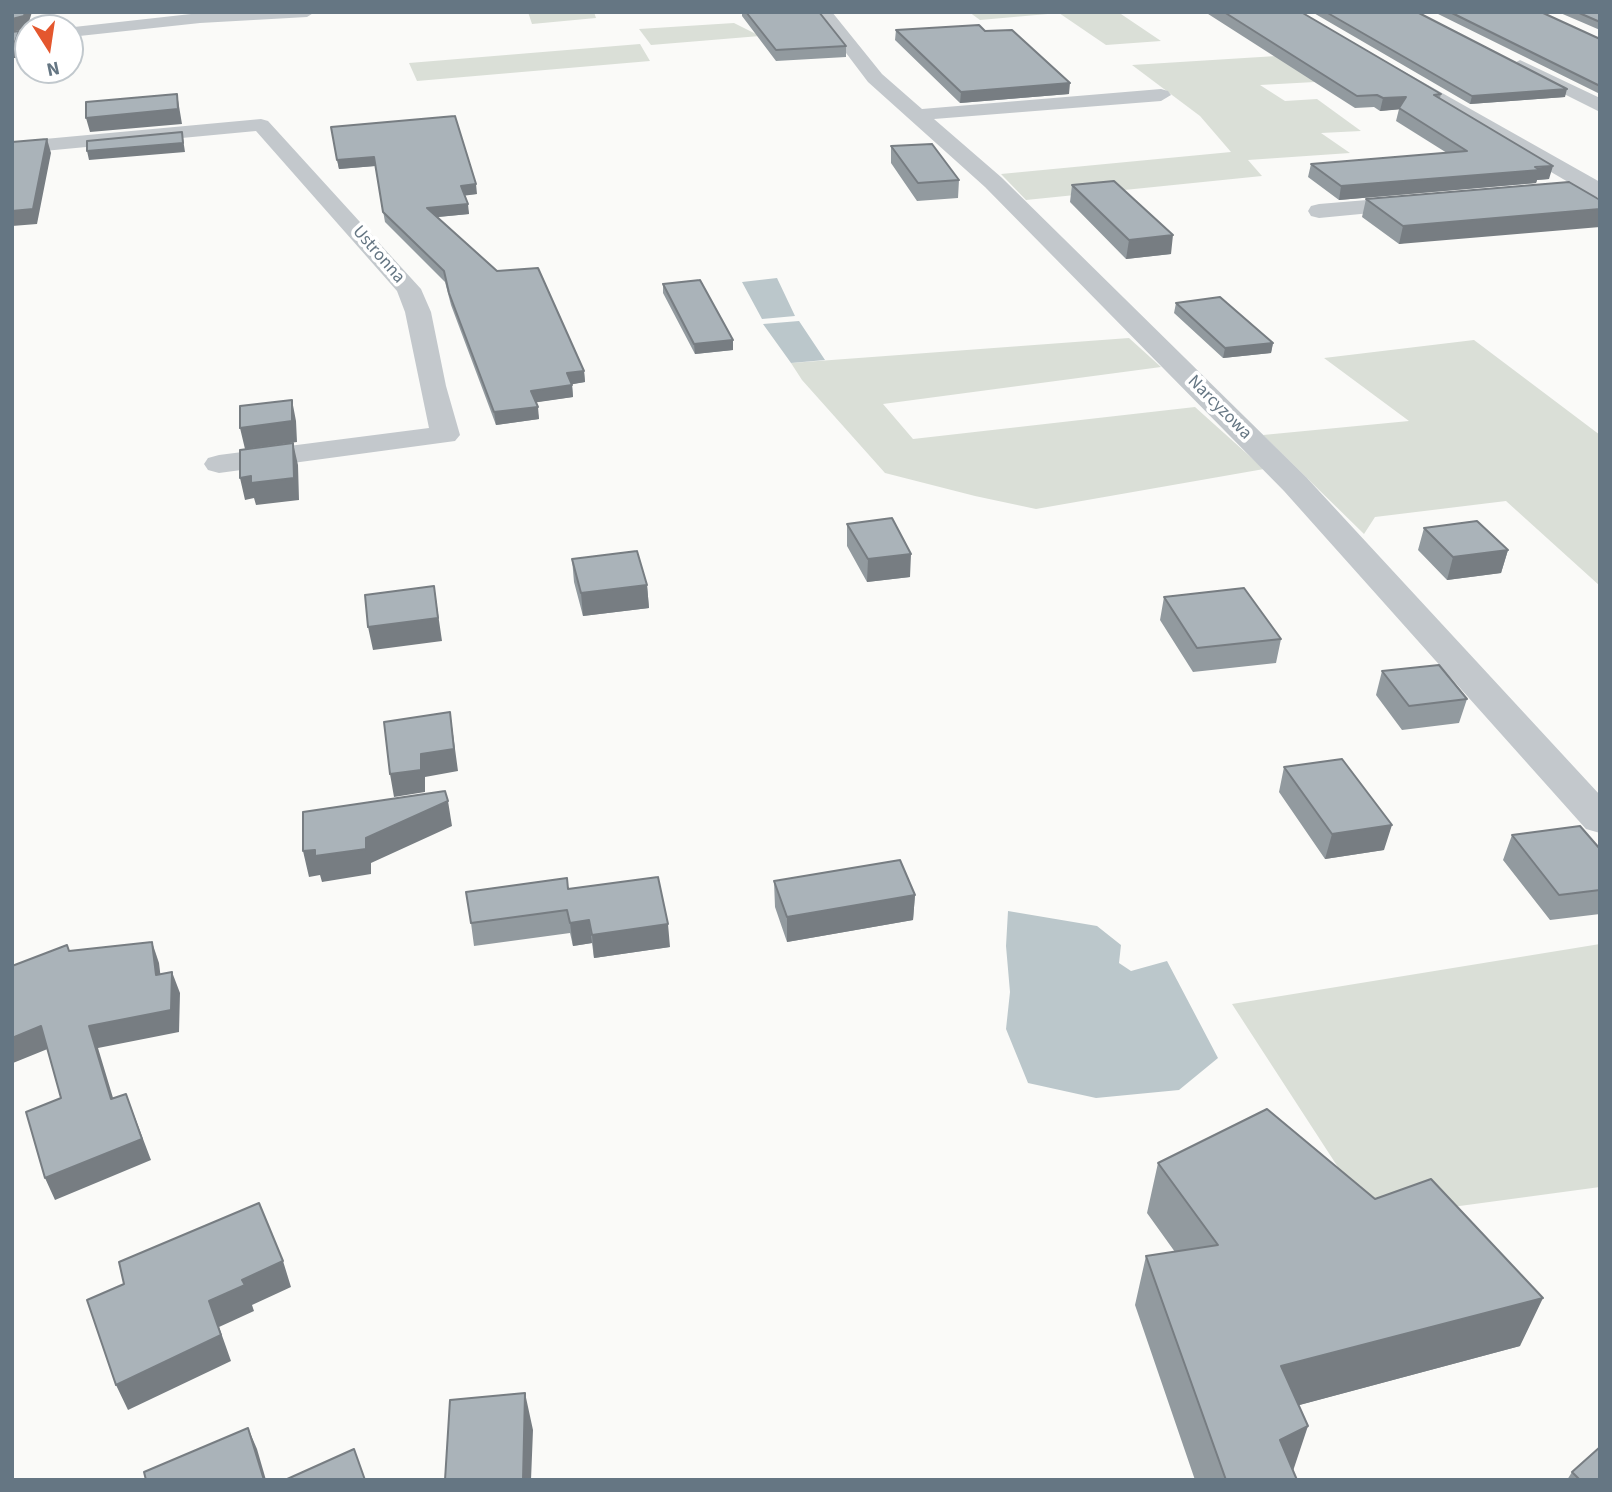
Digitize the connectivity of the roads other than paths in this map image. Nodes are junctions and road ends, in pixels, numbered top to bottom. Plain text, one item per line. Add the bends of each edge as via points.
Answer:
1 (307, 12) edge
2 (822, 12) edge
3 (84, 30) edge
4 (1500, 55) edge
5 (1376, 61) edge
6 (1161, 95) dead end
7 (1600, 106) edge
8 (917, 115) junction
9 (12, 148) edge
10 (1597, 189) edge
11 (1554, 192) edge
12 (1430, 202) edge
13 (1320, 211) dead end
14 (219, 464) dead end
15 (1600, 820) edge

1 - 3 street
2 - 8 street, Narcyzowa via 876,78
4 - 7 street
5 - 10 street
6 - 8 street
8 - 15 street, Narcyzowa via 1001,189 1295,484
9 - 14 street, Ustronna via 261,125 409,289 445,435
10 - 11 street
12 - 13 street

